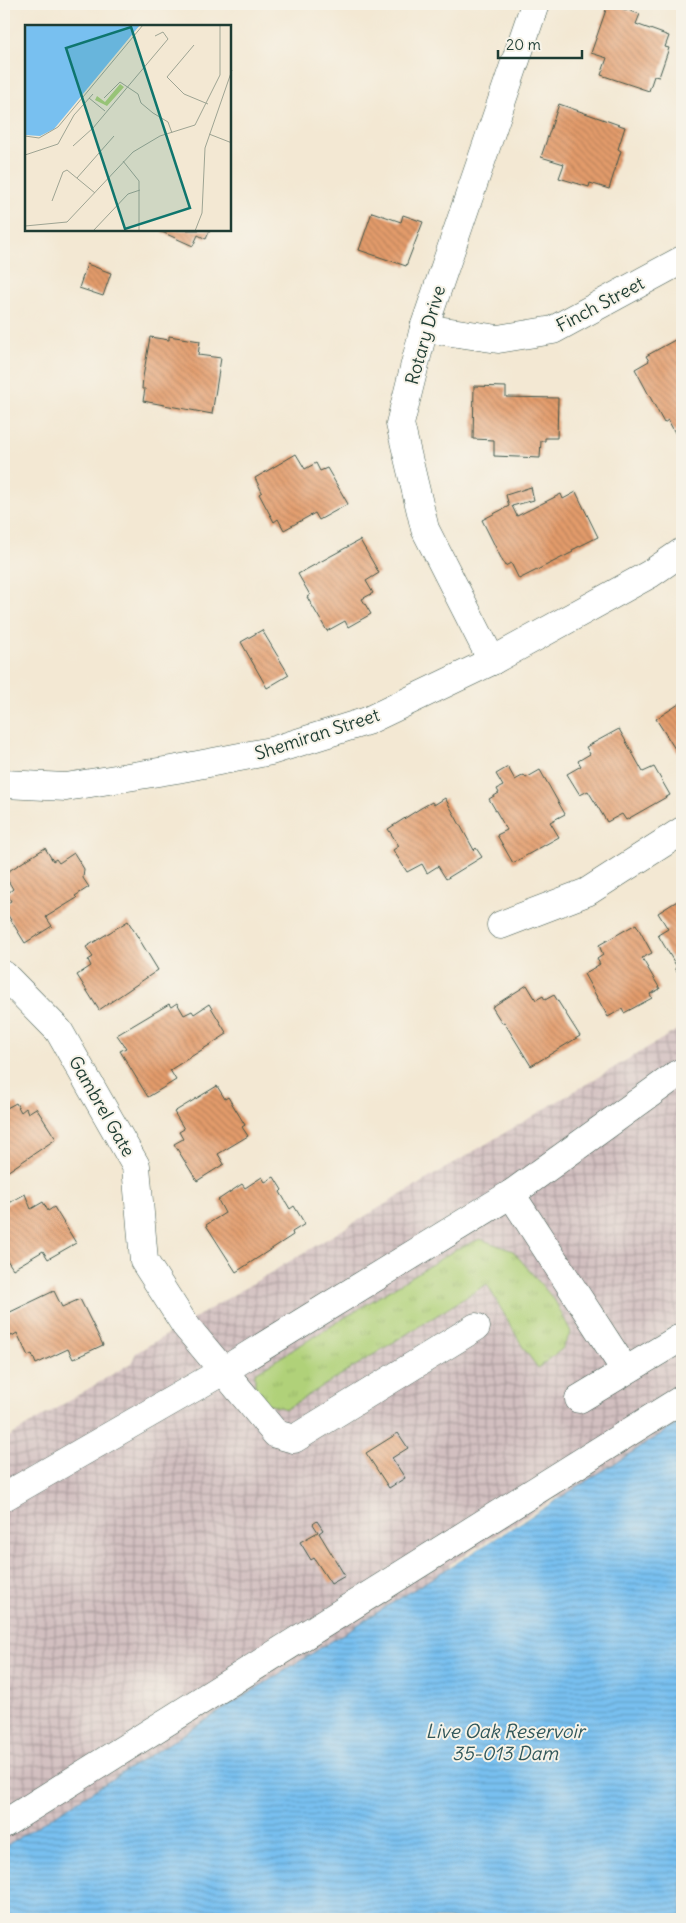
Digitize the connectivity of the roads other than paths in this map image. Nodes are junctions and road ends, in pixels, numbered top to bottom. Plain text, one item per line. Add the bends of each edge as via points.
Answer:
1 (536, 4) edge
2 (682, 260) edge
3 (424, 328) junction
4 (682, 552) edge
5 (492, 661) junction
6 (4, 784) edge
7 (682, 831) edge
8 (501, 925) dead end
9 (4, 975) edge
10 (682, 1072) edge
11 (511, 1194) junction
12 (476, 1327) dead end
13 (682, 1337) edge
14 (223, 1370) junction
15 (625, 1370) junction
16 (579, 1399) dead end
17 (682, 1399) edge
18 (4, 1497) edge
19 (4, 1824) edge

1 - 3 street, Rotary Drive
2 - 3 street, Finch Street via 553,330 498,339
3 - 5 street, Rotary Drive via 400,424 425,528
4 - 5 street, Shemiran Street via 650,574
5 - 6 street, Shemiran Street via 367,721 271,751 66,787
7 - 8 street via 587,892
9 - 14 street, Gambrel Gate via 59,1031 136,1166 144,1261 185,1325
10 - 11 street
11 - 14 street
11 - 15 street
12 - 14 street via 294,1439 276,1434
13 - 15 street
14 - 18 street
15 - 16 street
17 - 19 street

